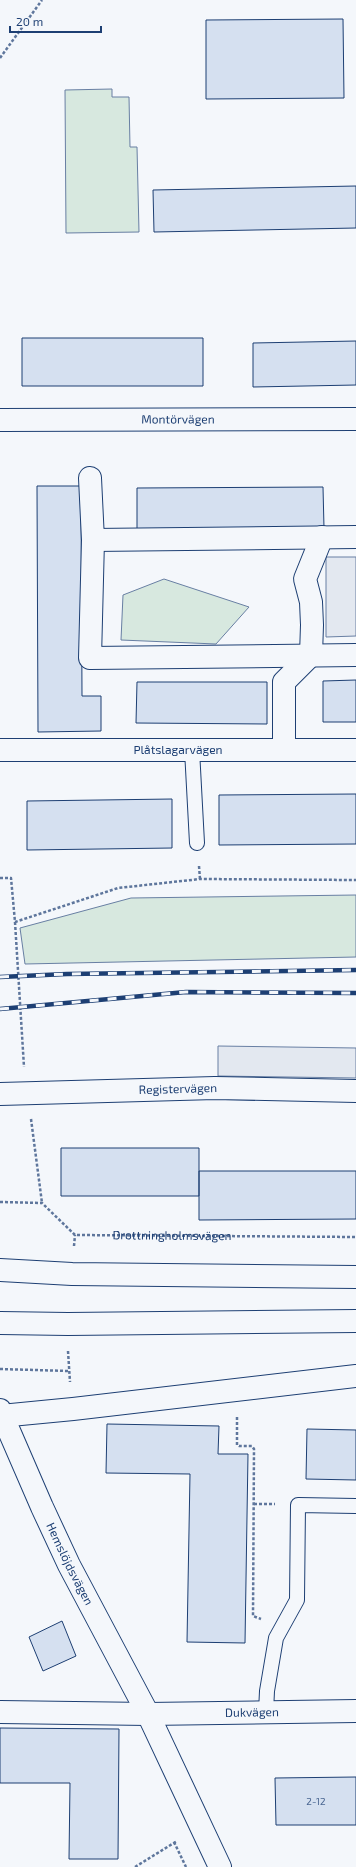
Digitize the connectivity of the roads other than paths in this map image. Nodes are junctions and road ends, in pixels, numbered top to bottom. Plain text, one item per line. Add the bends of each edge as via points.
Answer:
1 (356, 419) edge
2 (0, 420) edge
3 (90, 478) dead end
4 (322, 537) junction
5 (356, 537) edge
6 (94, 540) junction
7 (311, 655) junction
8 (356, 655) edge
9 (0, 750) edge
10 (192, 750) junction
11 (284, 750) junction
12 (356, 750) edge
13 (197, 843) dead end
14 (356, 1091) edge
15 (0, 1094) edge
16 (0, 1270) edge
17 (356, 1277) edge
18 (356, 1321) edge
19 (0, 1323) edge
20 (356, 1376) edge
21 (0, 1414) edge
22 (356, 1506) edge
23 (356, 1711) edge
24 (0, 1712) edge
25 (266, 1712) junction
26 (148, 1714) junction
27 (220, 1867) edge

1 - 2 street, Montörvägen
3 - 6 street
4 - 5 street
4 - 6 street
4 - 7 street via 305,579 311,602
6 - 7 street via 90,658
7 - 8 street
7 - 11 street via 284,682
9 - 10 street, Plåtslagarvägen
10 - 11 street, Plåtslagarvägen
10 - 13 lane
11 - 12 street, Plåtslagarvägen
14 - 15 street, Registervägen via 215,1088
16 - 17 street via 72,1274
18 - 19 street
20 - 21 street via 73,1409
21 - 26 street, Hemslöjdsvägen via 69,1565
22 - 25 lane via 298,1505 297,1600 276,1638
23 - 25 street, Dukvägen
24 - 26 street
25 - 26 street, Dukvägen
26 - 27 street, Hemslöjdsvägen

